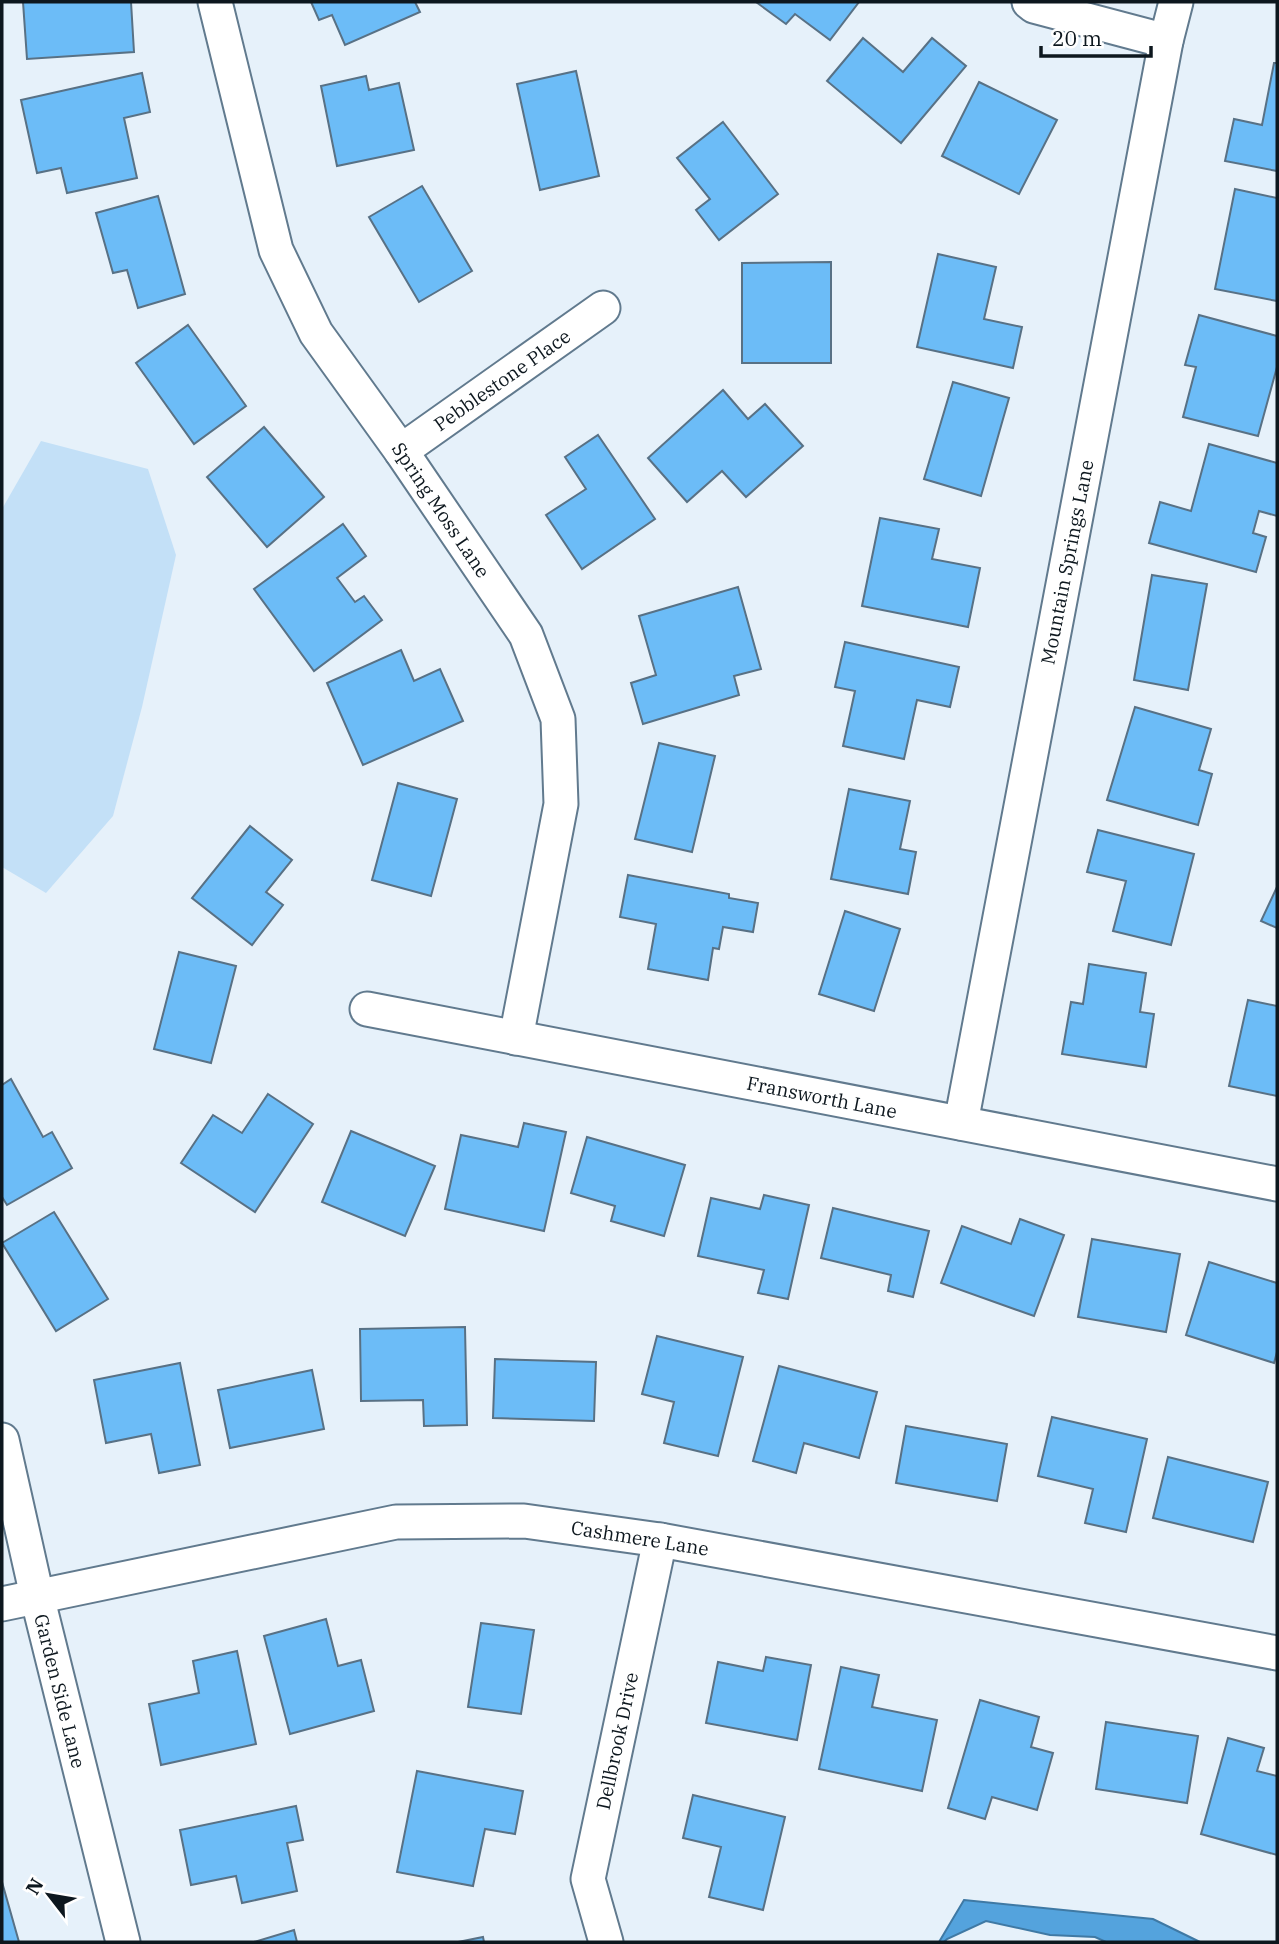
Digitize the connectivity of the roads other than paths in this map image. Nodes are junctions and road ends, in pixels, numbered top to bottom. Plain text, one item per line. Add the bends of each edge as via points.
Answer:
1 (215, 2) edge
2 (1029, 2) edge
3 (1176, 2) edge
4 (1166, 41) junction
5 (603, 309) dead end
6 (401, 451) junction
7 (367, 1009) dead end
8 (516, 1038) junction
9 (961, 1123) junction
10 (1277, 1184) edge
11 (2, 1440) edge
12 (660, 1540) junction
13 (37, 1596) junction
14 (2, 1604) edge
15 (1277, 1654) edge
16 (122, 1942) edge
17 (606, 1942) edge

1 - 6 street, Spring Moss Lane via 275,250 316,333
2 - 4 street
3 - 4 street, Mountain Springs Lane
4 - 9 street, Mountain Springs Lane
5 - 6 street, Pebblestone Place
6 - 8 street, Spring Moss Lane via 526,635 558,719 561,804
7 - 8 street, Fransworth Lane
8 - 9 street, Fransworth Lane
9 - 10 street, Fransworth Lane
11 - 13 street, Garden Side Lane
12 - 13 street, Cashmere Lane via 524,1521 396,1522
12 - 15 street, Cashmere Lane
12 - 17 street, Dellbrook Drive via 588,1879
13 - 14 street, Cashmere Lane
13 - 16 street, Garden Side Lane

